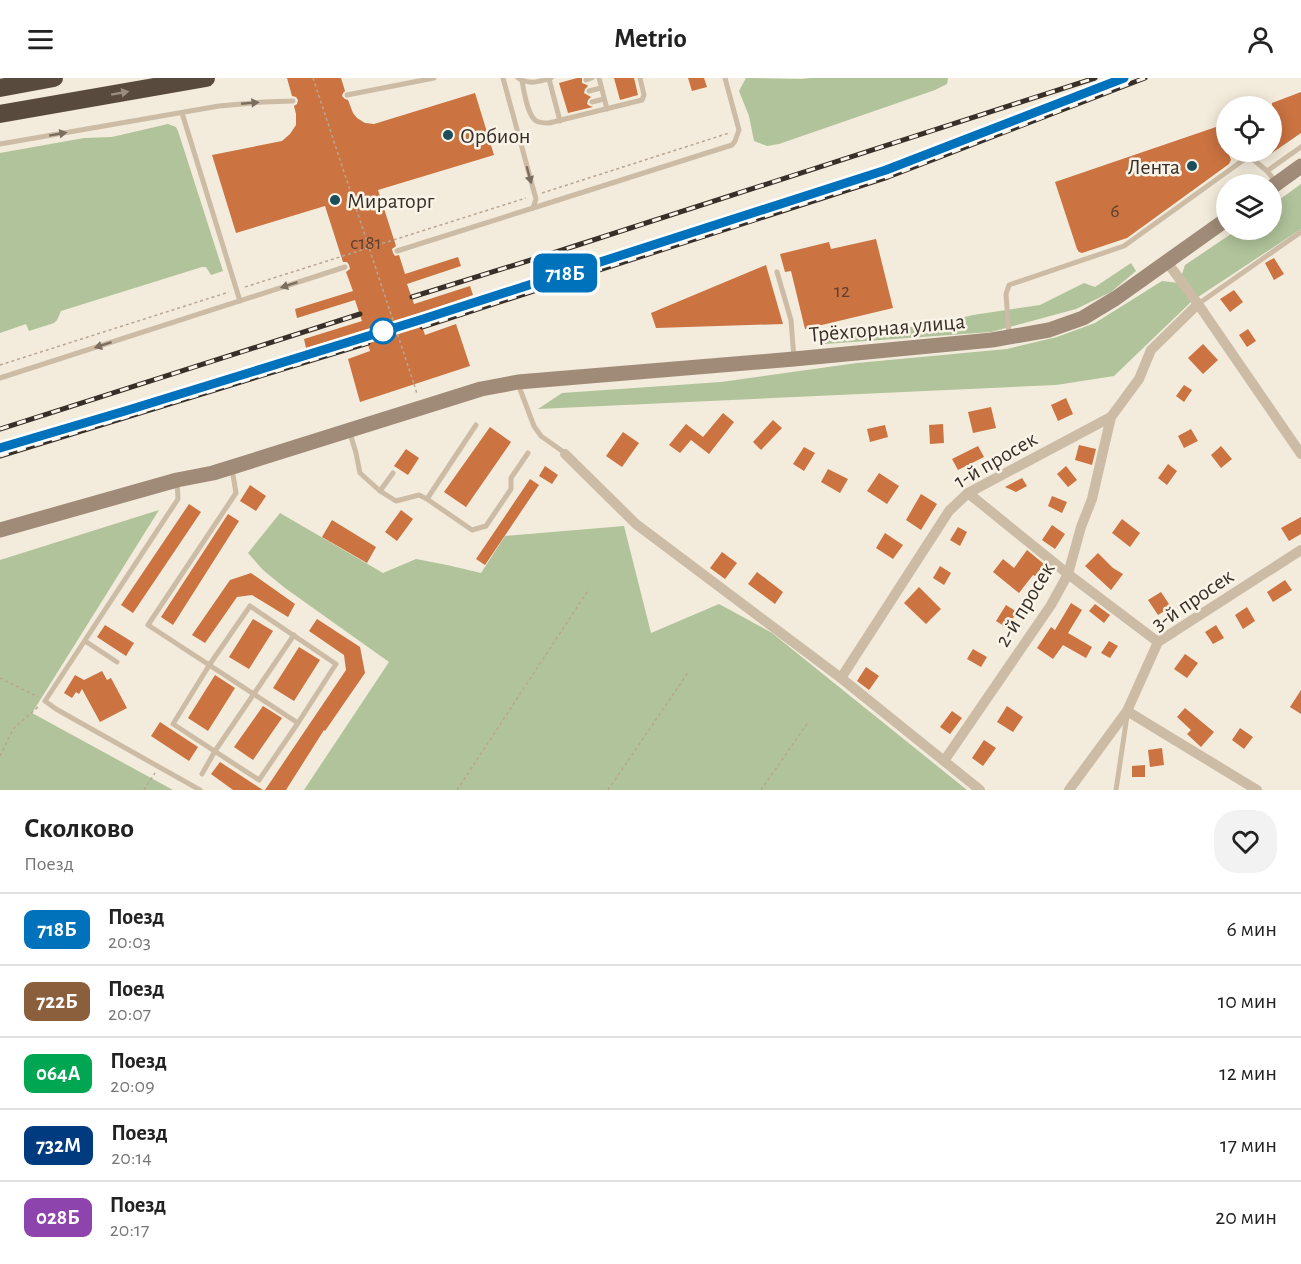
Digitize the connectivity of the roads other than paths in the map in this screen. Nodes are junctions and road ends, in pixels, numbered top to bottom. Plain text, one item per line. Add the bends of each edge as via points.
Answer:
1 (54, 78) edge
2 (206, 78) edge
3 (434, 78) edge
4 (503, 78) edge
5 (550, 78) edge
6 (598, 78) edge
7 (640, 78) edge
8 (725, 78) edge
9 (520, 79) edge
10 (3, 86) edge
11 (560, 87) dead end
12 (601, 88) junction
13 (552, 89) junction
14 (589, 91) dead end
15 (347, 95) dead end
16 (563, 98) dead end
17 (604, 99) junction
18 (555, 100) junction
19 (293, 101) dead end
20 (592, 102) dead end
21 (567, 109) dead end
22 (607, 109) junction
23 (558, 112) junction
24 (182, 113) junction
25 (0, 114) edge
26 (560, 121) junction
27 (0, 144) edge
28 (1301, 147) edge
29 (1237, 162) edge
30 (1255, 162) edge
31 (1301, 166) edge
32 (1266, 174) edge
33 (1277, 174) edge
34 (1282, 175) edge
35 (533, 208) junction
36 (1216, 227) edge
37 (1301, 232) edge
38 (398, 251) dead end
39 (1167, 262) junction
40 (345, 267) dead end
41 (777, 272) dead end
42 (240, 301) junction
43 (1198, 304) junction
44 (1009, 338) junction
45 (794, 359) junction
46 (0, 378) edge
47 (518, 382) junction
48 (1111, 417) junction
49 (476, 425) dead end
50 (349, 431) junction
51 (528, 453) dead end
52 (566, 454) joint
53 (1301, 454) edge
54 (232, 467) junction
55 (393, 473) dead end
56 (177, 480) junction
57 (380, 491) junction
58 (968, 493) junction
59 (427, 499) junction
60 (0, 530) edge
61 (1301, 550) edge
62 (1068, 574) junction
63 (294, 635) junction
64 (85, 642) junction
65 (1158, 642) junction
66 (117, 662) dead end
67 (210, 664) junction
68 (842, 678) junction
69 (254, 694) junction
70 (1128, 711) junction
71 (298, 723) junction
72 (215, 752) junction
73 (944, 761) junction
74 (202, 774) dead end
75 (200, 790) edge
76 (980, 790) edge
77 (1069, 790) edge
78 (1116, 790) edge
79 (1257, 790) edge

1 - 10 highway
25 -> 2 highway
3 - 15 lane
4 -> 35 lane via 536,199
5 - 9 lane via 538,82
5 - 13 lane
6 - 12 lane
7 - 22 lane via 642,100
8 - 35 lane via 739,130 732,145
9 - 26 lane via 535,120
11 - 13 lane
12 - 14 lane
12 - 17 lane
13 - 18 lane
16 - 18 lane
17 - 20 lane
17 - 22 lane
18 - 23 lane
24 -> 19 lane
21 - 23 lane
22 - 26 lane
23 - 26 lane
27 -> 24 lane
24 - 42 lane
28 - 33 lane
29 - 44 lane via 1124,246 1010,285 1006,294
30 - 32 lane
31 - 34 street
35 - 38 lane
36 - 39 street, Трёхгорная улица
37 - 43 lane
39 - 43 street
39 - 44 street, Трёхгорная улица via 1083,318
40 -> 42 lane
41 - 45 lane via 791,320
42 -> 46 lane
43 - 48 street, 1-й просек via 1151,350 1139,379
43 - 53 street
44 - 45 street, Трёхгорная улица
45 - 47 street, Трёхгорная улица
47 - 50 street, Трёхгорная улица via 481,389
47 - 52 lane via 534,426
48 - 58 street, 1-й просек
48 - 62 street, 2-й просек via 1092,499
49 - 59 lane
50 - 54 street, Трёхгорная улица
50 - 57 lane via 360,473
51 - 59 lane via 511,478 511,489 486,526 472,530
52 - 68 street via 636,524
54 - 56 street, Трёхгорная улица
54 - 67 lane via 236,494 148,625
55 - 57 lane
56 - 60 street, Трёхгорная улица
56 - 64 lane via 178,499
57 - 59 lane via 396,501 419,495
58 - 62 street
58 - 68 street, 1-й просек via 939,525
61 - 65 street, 3-й просек
62 - 65 street
62 - 73 street, 2-й просек
63 - 67 lane via 250,606
63 - 69 lane
63 - 71 lane via 336,664
64 - 66 lane
64 - 75 lane via 45,701
65 - 70 street, 3-й просек
67 - 69 lane
67 - 72 lane via 173,724
68 - 73 street
69 - 71 lane
69 - 72 lane
70 - 77 street, 3-й просек
70 - 78 lane
70 - 79 street
71 - 72 lane via 259,780
72 - 74 lane
73 - 76 street

